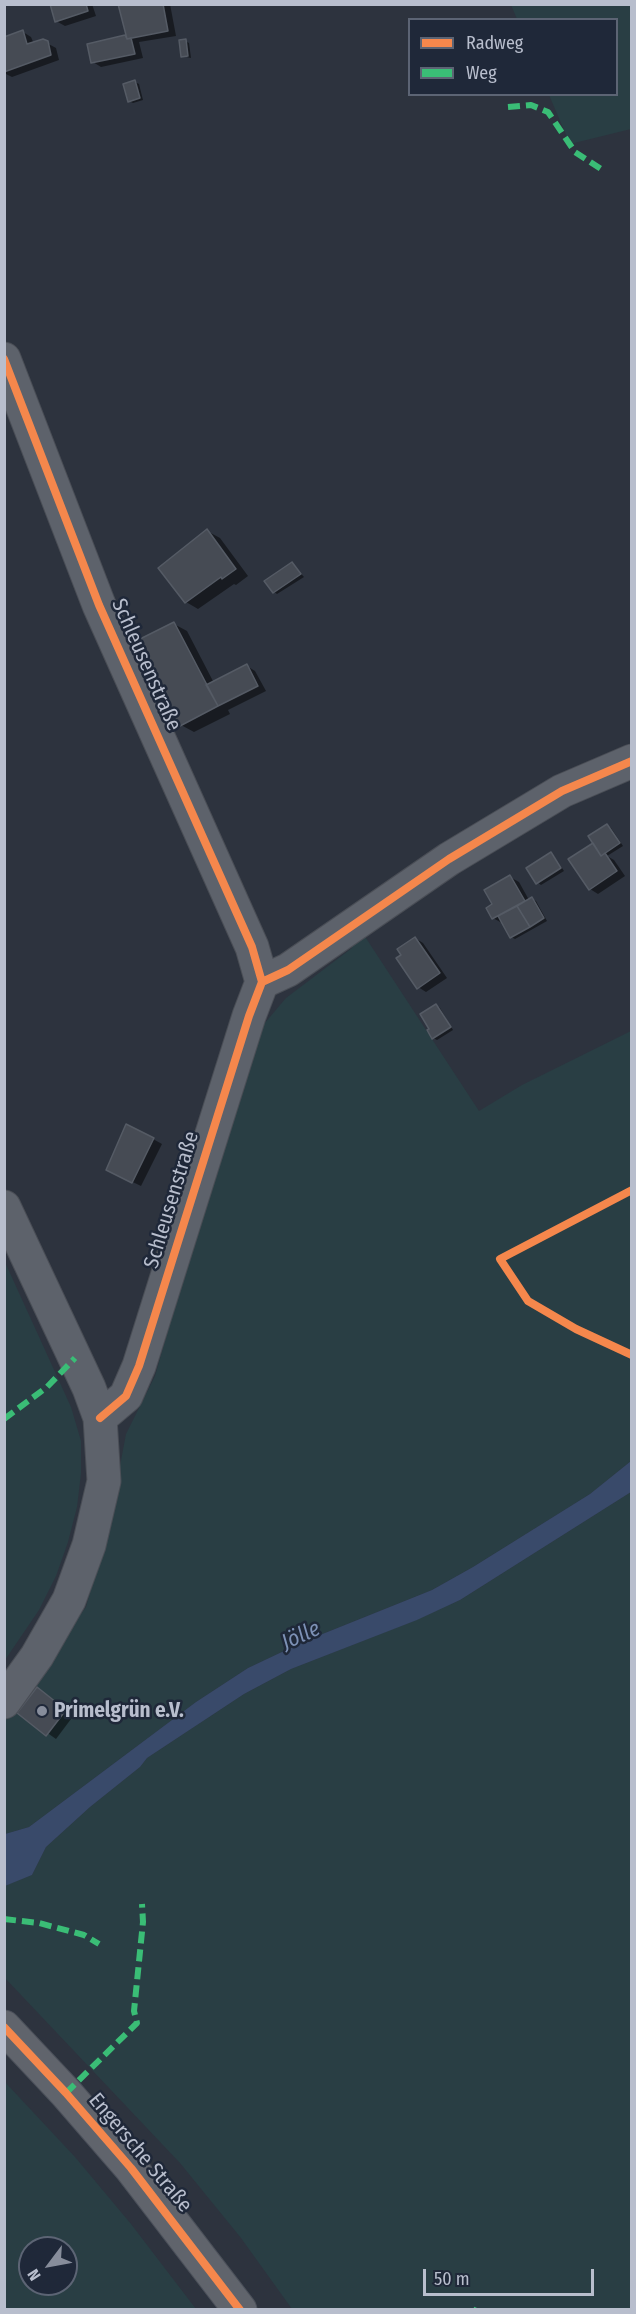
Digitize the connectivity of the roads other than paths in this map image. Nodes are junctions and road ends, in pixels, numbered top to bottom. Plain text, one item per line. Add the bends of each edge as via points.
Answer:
1 (4, 359) edge
2 (632, 761) edge
3 (262, 982) junction
4 (4, 1207) edge
5 (100, 1418) junction
6 (4, 1702) edge
7 (4, 2027) edge
8 (240, 2310) edge

1 - 3 street, Schleusenstraße via 99,605 252,947
2 - 3 street via 561,791 449,859 288,970
3 - 5 street, Schleusenstraße via 140,1366 126,1396
4 - 5 street
5 - 6 street via 104,1481 89,1545 69,1600 37,1656
7 - 8 main road, Engersche Straße via 131,2168

